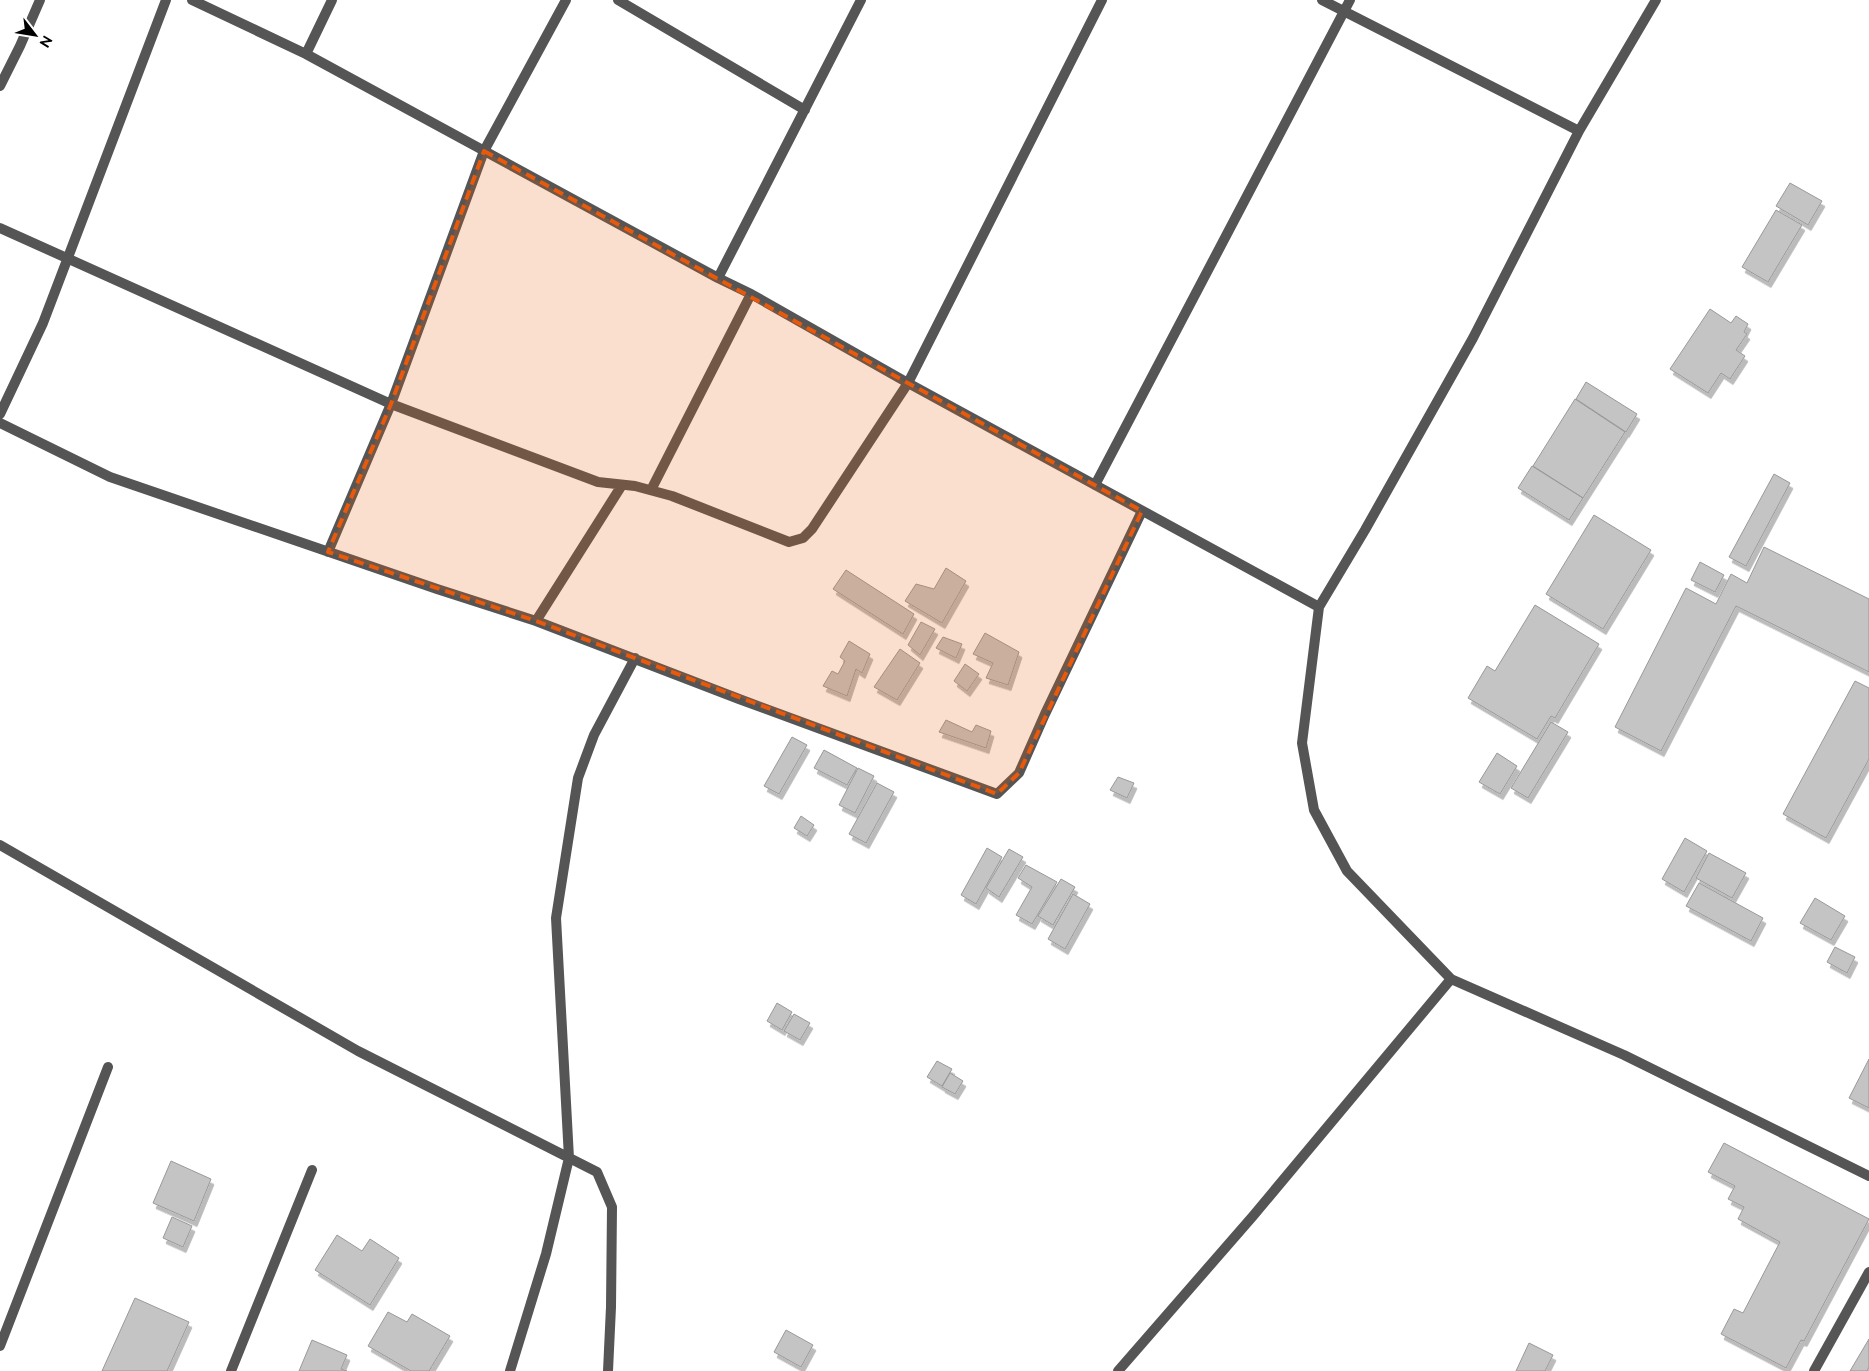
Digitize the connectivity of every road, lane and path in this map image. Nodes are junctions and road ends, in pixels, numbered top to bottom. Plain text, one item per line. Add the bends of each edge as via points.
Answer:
1 (40, 0) edge
2 (166, 0) edge
3 (192, 0) edge
4 (332, 0) edge
5 (566, 0) edge
6 (618, 0) edge
7 (861, 0) edge
8 (1102, 0) edge
9 (1322, 0) edge
10 (1350, 0) edge
11 (1656, 0) edge
12 (1344, 10) junction
13 (306, 54) junction
14 (0, 86) edge
15 (804, 110) junction
16 (1579, 132) junction
17 (484, 151) junction
18 (0, 228) edge
19 (68, 258) junction
20 (718, 278) junction
21 (751, 294) junction
22 (908, 383) junction
23 (392, 404) junction
24 (0, 414) edge
25 (0, 423) edge
26 (622, 485) junction
27 (1095, 485) junction
28 (650, 490) junction
29 (1142, 511) junction
30 (328, 552) junction
31 (1319, 607) junction
32 (536, 621) junction
33 (635, 658) junction
34 (0, 845) edge
35 (1451, 979) junction
36 (108, 1068) dead end
37 (569, 1158) junction
38 (312, 1170) dead end
39 (1869, 1176) edge
40 (1869, 1272) edge
41 (0, 1346) edge
42 (231, 1371) edge
43 (510, 1371) edge
44 (608, 1371) edge
45 (1118, 1371) edge
46 (1814, 1371) edge

1 - 14 street
2 - 19 street
3 - 13 street
4 - 13 street
5 - 17 street
6 - 15 street
7 - 15 street
8 - 22 street
9 - 12 street
10 - 12 street
11 - 16 street
12 - 16 street
12 - 27 street
13 - 17 street
15 - 20 street
16 - 31 street via 1473,338
17 - 20 street
17 - 23 street
18 - 19 street
19 - 23 street
19 - 24 street via 43,323
20 - 21 street
21 - 22 street
21 - 28 street
22 - 27 street
22 - 28 street via 803,538 789,542
23 - 26 street via 598,482
23 - 30 street
25 - 30 street via 110,476
26 - 28 street
26 - 32 street
27 - 29 street
29 - 31 street
29 - 33 street via 1019,774 996,794
30 - 32 street
31 - 35 street via 1302,743 1314,810 1347,871
32 - 33 street
33 - 37 street via 594,735 578,778 556,918
34 - 37 street via 358,1052
35 - 39 street via 1624,1055
35 - 45 street via 1253,1216
36 - 41 street
37 - 43 street via 546,1254
37 - 44 street via 596,1172 612,1207
38 - 42 street
40 - 46 street

